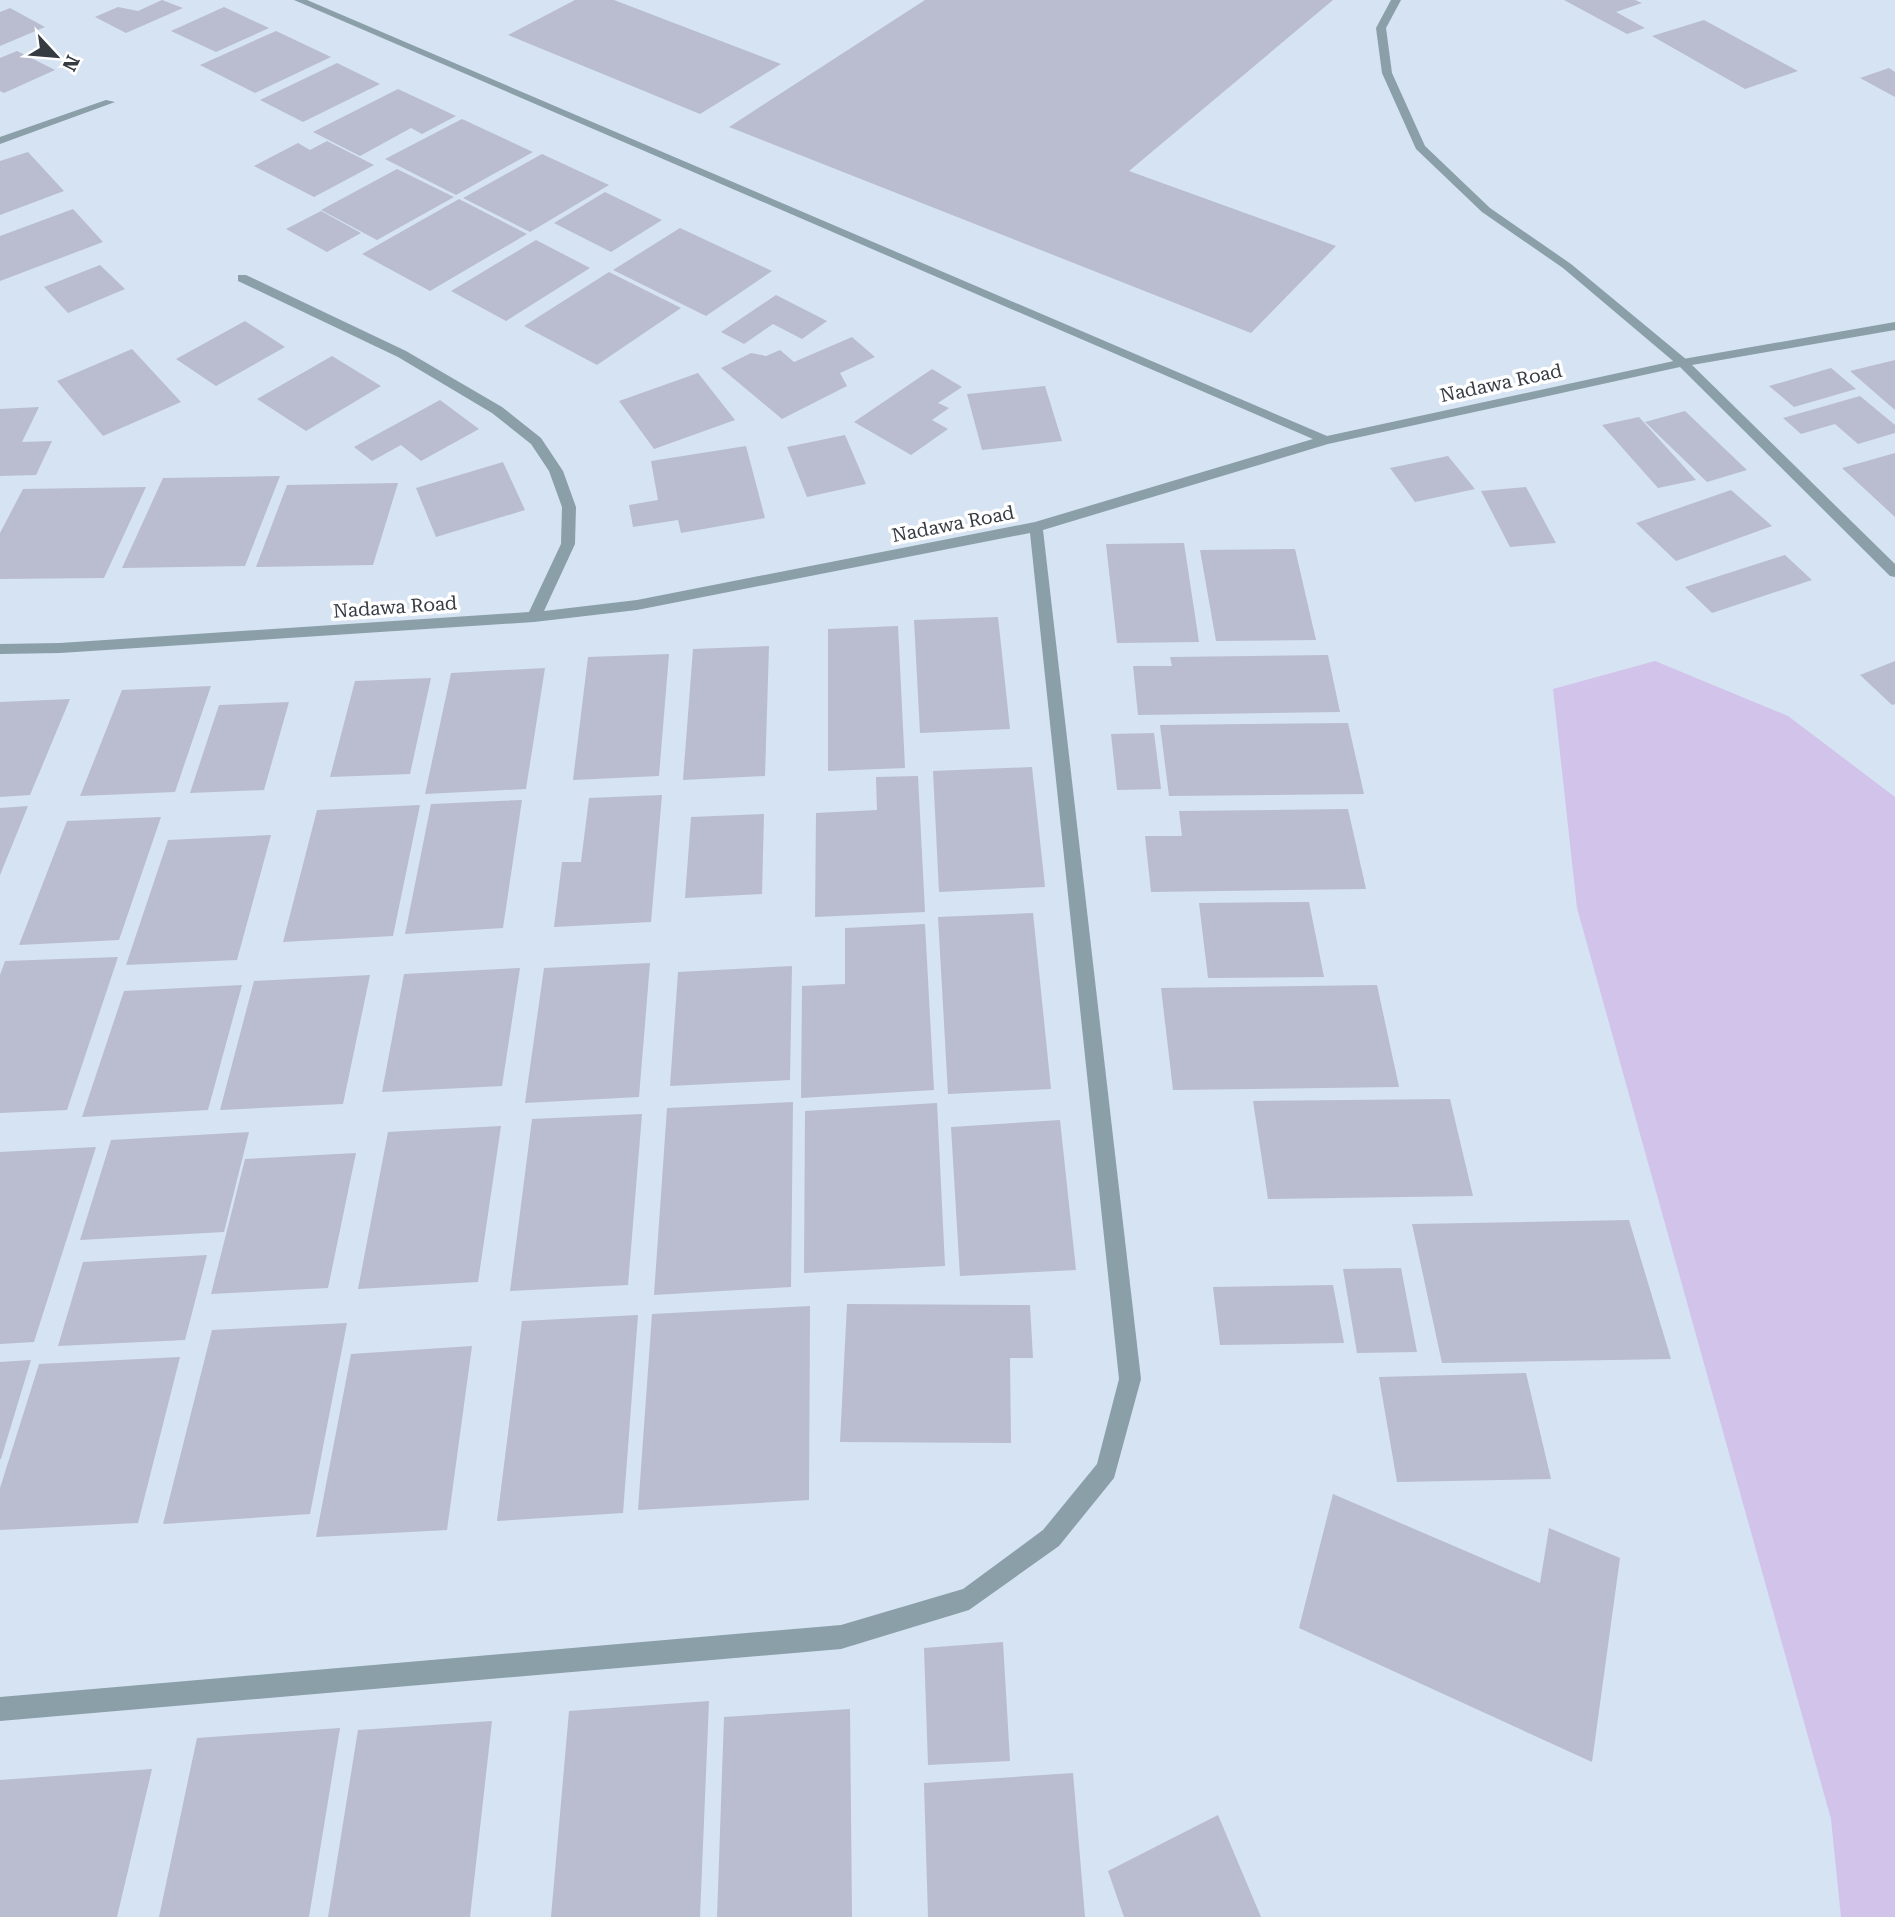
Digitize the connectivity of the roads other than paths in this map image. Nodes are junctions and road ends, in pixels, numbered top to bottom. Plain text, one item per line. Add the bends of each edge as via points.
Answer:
1 (299, 0) edge
2 (1396, 0) edge
3 (110, 102) dead end
4 (0, 141) edge
5 (242, 278) dead end
6 (1895, 326) edge
7 (1683, 363) junction
8 (1326, 440) junction
9 (1036, 527) junction
10 (1895, 572) edge
11 (534, 617) junction
12 (0, 649) edge
13 (0, 1709) edge

1 - 8 street
2 - 7 street via 1381,28 1387,73 1420,147 1486,210 1567,266
3 - 4 street
5 - 11 street via 402,354 497,410 536,441 556,471 569,508 568,544
6 - 7 street, Nadawa Road
7 - 8 street, Nadawa Road
7 - 10 street
8 - 9 street, Nadawa Road
9 - 11 street, Nadawa Road via 637,605
9 - 13 street via 1130,1379 1106,1470 1051,1538 969,1599 841,1637
11 - 12 street, Nadawa Road

